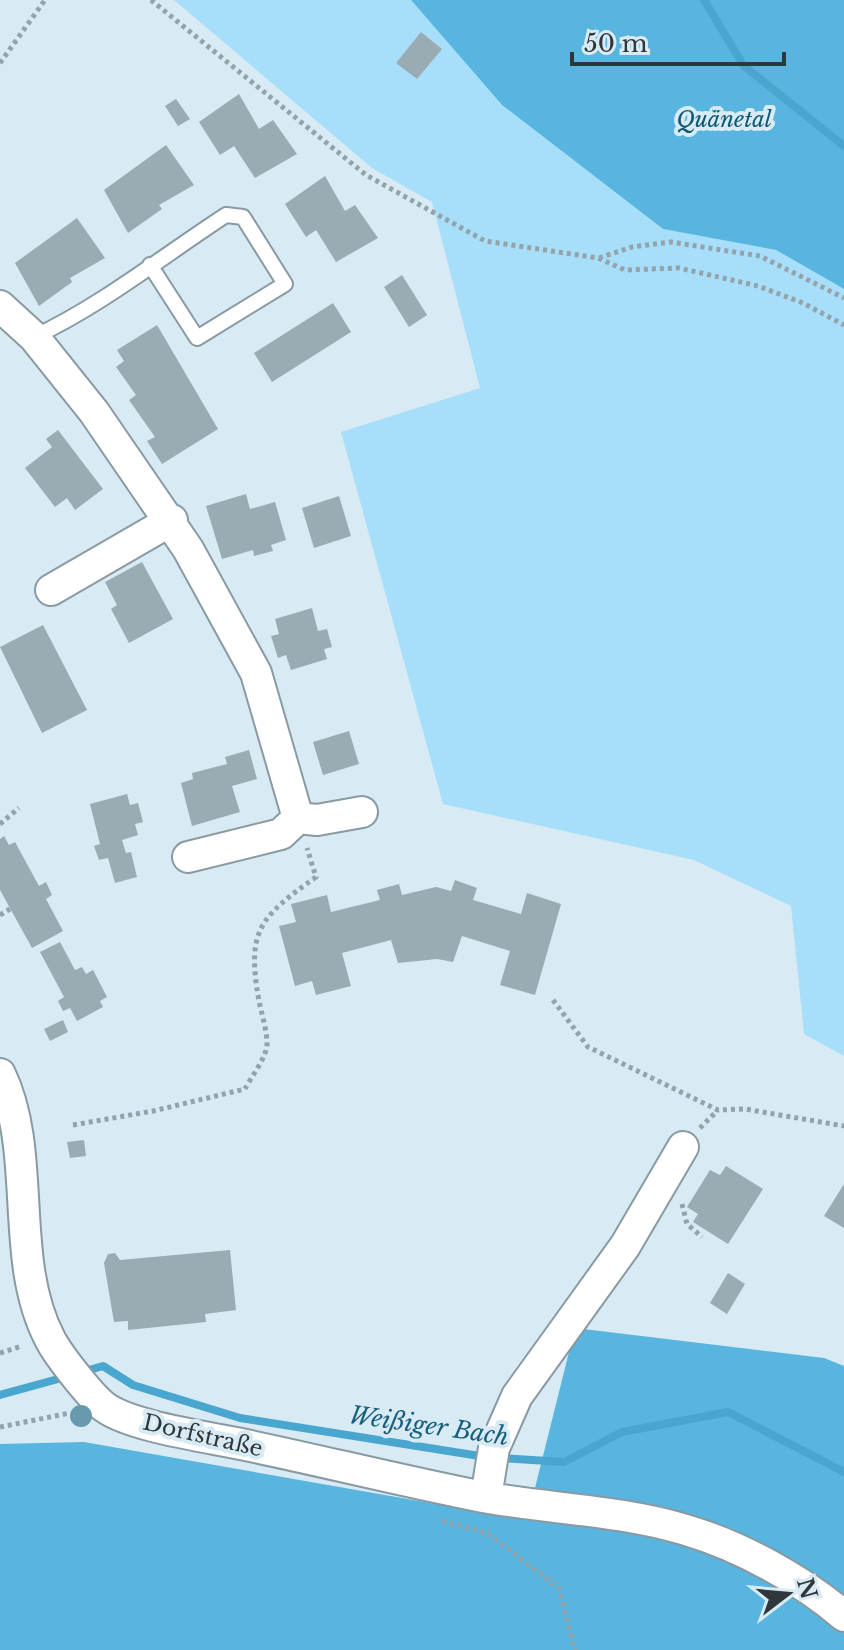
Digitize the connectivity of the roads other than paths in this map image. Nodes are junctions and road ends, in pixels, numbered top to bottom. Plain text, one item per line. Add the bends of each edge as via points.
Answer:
1 (150, 265) junction
2 (0, 306) edge
3 (34, 337) junction
4 (172, 520) junction
5 (51, 590) dead end
6 (362, 812) dead end
7 (298, 818) junction
8 (188, 857) dead end
9 (0, 1074) edge
10 (683, 1147) dead end
11 (486, 1497) junction
12 (844, 1616) edge

1 - 1 lane via 226,215 243,217 285,284 197,338
1 - 3 lane
2 - 3 street
3 - 4 street
4 - 5 street
4 - 7 street via 256,673
6 - 7 street
7 - 8 street via 281,834
9 - 11 street, Dorfstraße via 16,1140 32,1286 49,1338 99,1401 150,1426
10 - 11 street via 625,1246 517,1396 493,1457
11 - 12 street, Dorfstraße via 686,1530 764,1563

